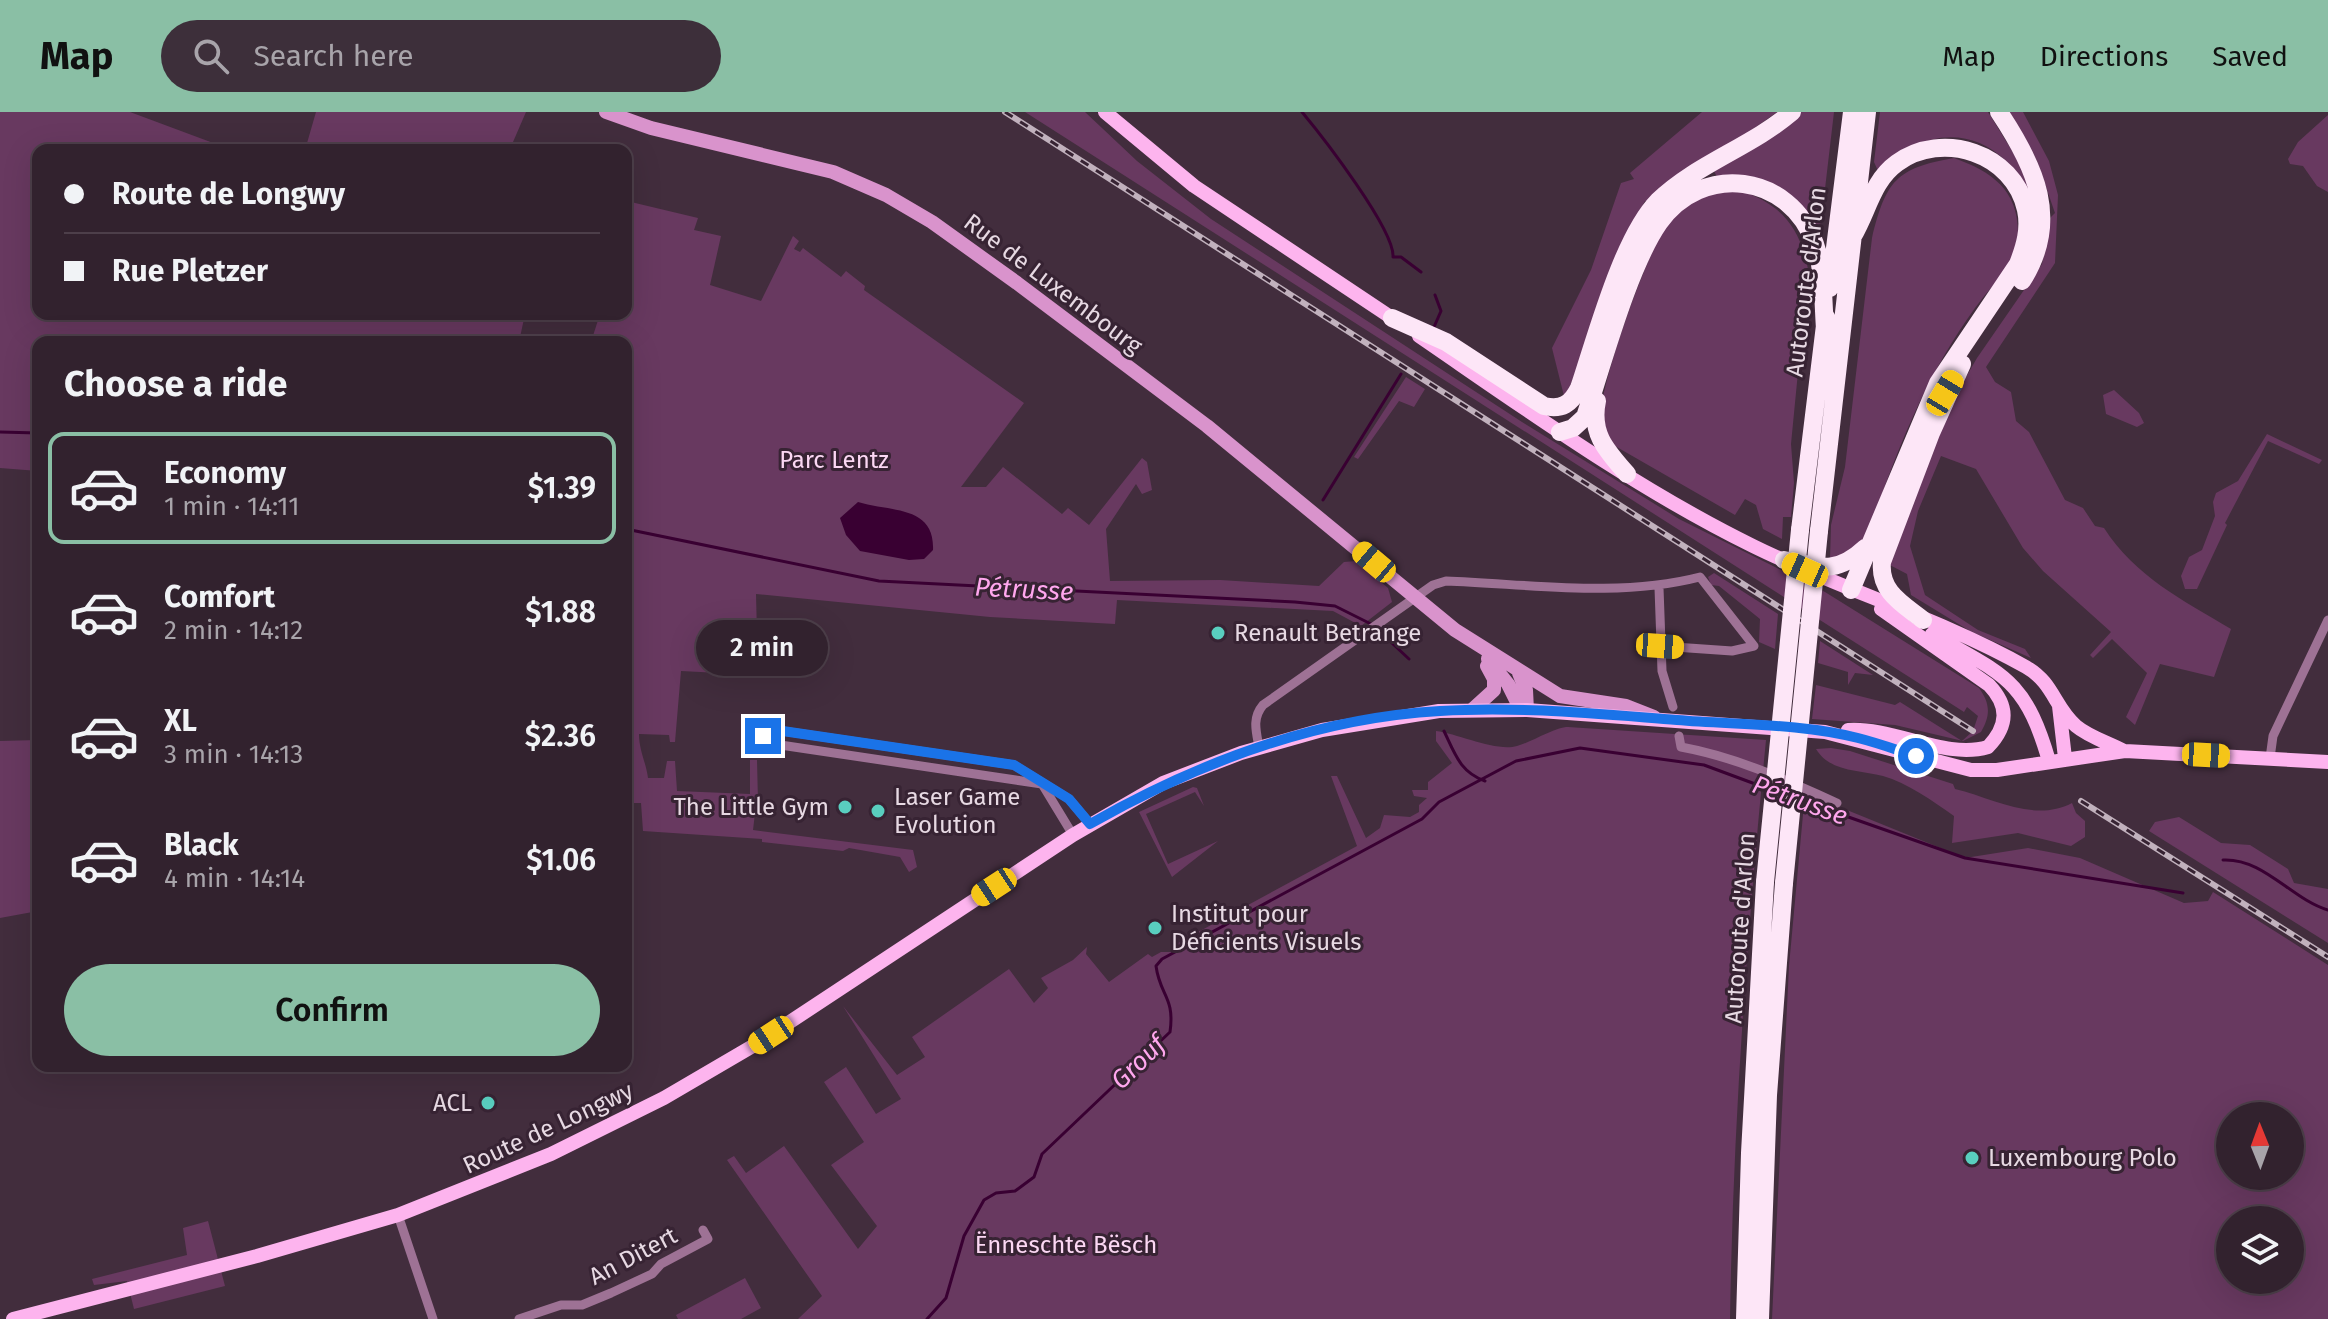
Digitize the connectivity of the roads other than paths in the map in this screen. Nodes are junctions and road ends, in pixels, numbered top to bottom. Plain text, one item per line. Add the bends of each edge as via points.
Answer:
1 (606, 112) edge
2 (1105, 112) edge
3 (1792, 112) edge
4 (1852, 112) edge
5 (1867, 112) edge
6 (1999, 112) edge
7 (1639, 228) junction
8 (1853, 236) junction
9 (1626, 299) junction
10 (1392, 318) junction
11 (1825, 329) junction
12 (1962, 364) junction
13 (1560, 432) junction
14 (1627, 474) junction
15 (1810, 530) junction
16 (1869, 543) junction
17 (1784, 560) junction
18 (1659, 588) junction
19 (1856, 593) junction
20 (1417, 598) junction
21 (1923, 620) junction
22 (2328, 620) edge
23 (1455, 630) junction
24 (1660, 646) junction
25 (1519, 673) junction
26 (2058, 702) junction
27 (1673, 707) dead end
28 (1472, 710) junction
29 (1524, 710) junction
30 (1663, 719) junction
31 (1825, 732) junction
32 (1679, 736) dead end
33 (1259, 747) junction
34 (2125, 751) junction
35 (2065, 758) junction
36 (2270, 758) junction
37 (2049, 761) junction
38 (2328, 762) edge
39 (1042, 784) junction
40 (1837, 803) dead end
41 (1090, 824) junction
42 (1073, 835) junction
43 (1775, 882) junction
44 (398, 1215) junction
45 (703, 1230) dead end
46 (13, 1319) edge
47 (433, 1319) edge
48 (519, 1319) edge
49 (1745, 1319) edge
50 (1760, 1319) edge

1 - 20 main road, Rue de Luxembourg via 833,172 932,222 1270,474
2 - 10 main road via 1194,186
3 - 7 highway via 1659,200
4 - 11 highway, Autoroute d'Arlon
5 - 8 highway, Autoroute d'Arlon
6 - 12 highway via 2031,164 2044,223 2025,277
7 - 10 highway via 1579,388 1563,407 1544,406 1446,342
7 - 13 highway via 1584,392
8 - 15 highway, Autoroute d'Arlon
8 - 16 highway via 1883,175 1920,150 1941,146 1983,156 2004,169 2026,208 2027,242 2018,264 1938,383
9 - 11 highway via 1646,246 1679,199 1721,182 1743,183 1787,203 1803,222 1820,263
9 - 13 highway via 1585,417
9 - 14 highway via 1596,406 1596,429 1601,445
10 - 13 main road
11 - 15 highway, Autoroute d'Arlon
12 - 19 highway via 1927,430
12 - 21 highway via 1882,562 1889,593
13 - 14 main road
14 - 17 main road
15 - 43 highway, Autoroute d'Arlon, bridge
16 - 17 highway via 1849,562 1831,569
16 - 19 highway
17 - 19 main road
18 - 20 street via 1446,581
18 - 24 street
18 - 24 street via 1700,577 1754,646 1732,651
19 - 21 main road
19 - 31 main road via 1989,685 2001,697 2002,728 1988,747 1961,751 1888,732
19 - 37 main road via 2004,676 2033,710
20 - 23 main road, Rue de Luxembourg
20 - 33 street via 1263,705 1256,713
21 - 26 main road via 2038,674
22 - 36 street via 2272,740
23 - 25 main road, Rue de Luxembourg
23 - 28 main road via 1494,679 1494,690
23 - 29 main road via 1494,664
24 - 27 street
25 - 29 main road via 1526,690
25 - 30 main road, Rue de Luxembourg via 1560,696 1626,706
26 - 34 main road via 2074,725
26 - 35 main road
28 - 29 main road, Route de Longwy
28 - 33 main road, Route de Longwy via 1382,718
29 - 30 main road, Route de Longwy
30 - 31 main road, Route de Longwy
31 - 37 main road, Route de Longwy via 1971,770
32 - 40 street via 1681,747 1750,766
33 - 41 main road, Route de Longwy via 1163,783
34 - 35 main road, Route de Longwy
34 - 36 main road, Route de Longwy
35 - 37 main road, Route de Longwy
36 - 38 main road, Route de Longwy
39 - 39 street via 1014,765 769,729 763,736 767,743
39 - 41 street via 1069,799
39 - 42 street
41 - 42 main road, Route de Longwy
42 - 44 main road, Route de Longwy via 758,1043 664,1098 551,1154
43 - 49 highway, Autoroute d'Arlon via 1750,1153
43 - 50 highway, Autoroute d'Arlon
44 - 46 main road, Route de Longwy
44 - 47 street
45 - 48 street, An Ditert via 708,1239 652,1274 582,1305 561,1305

